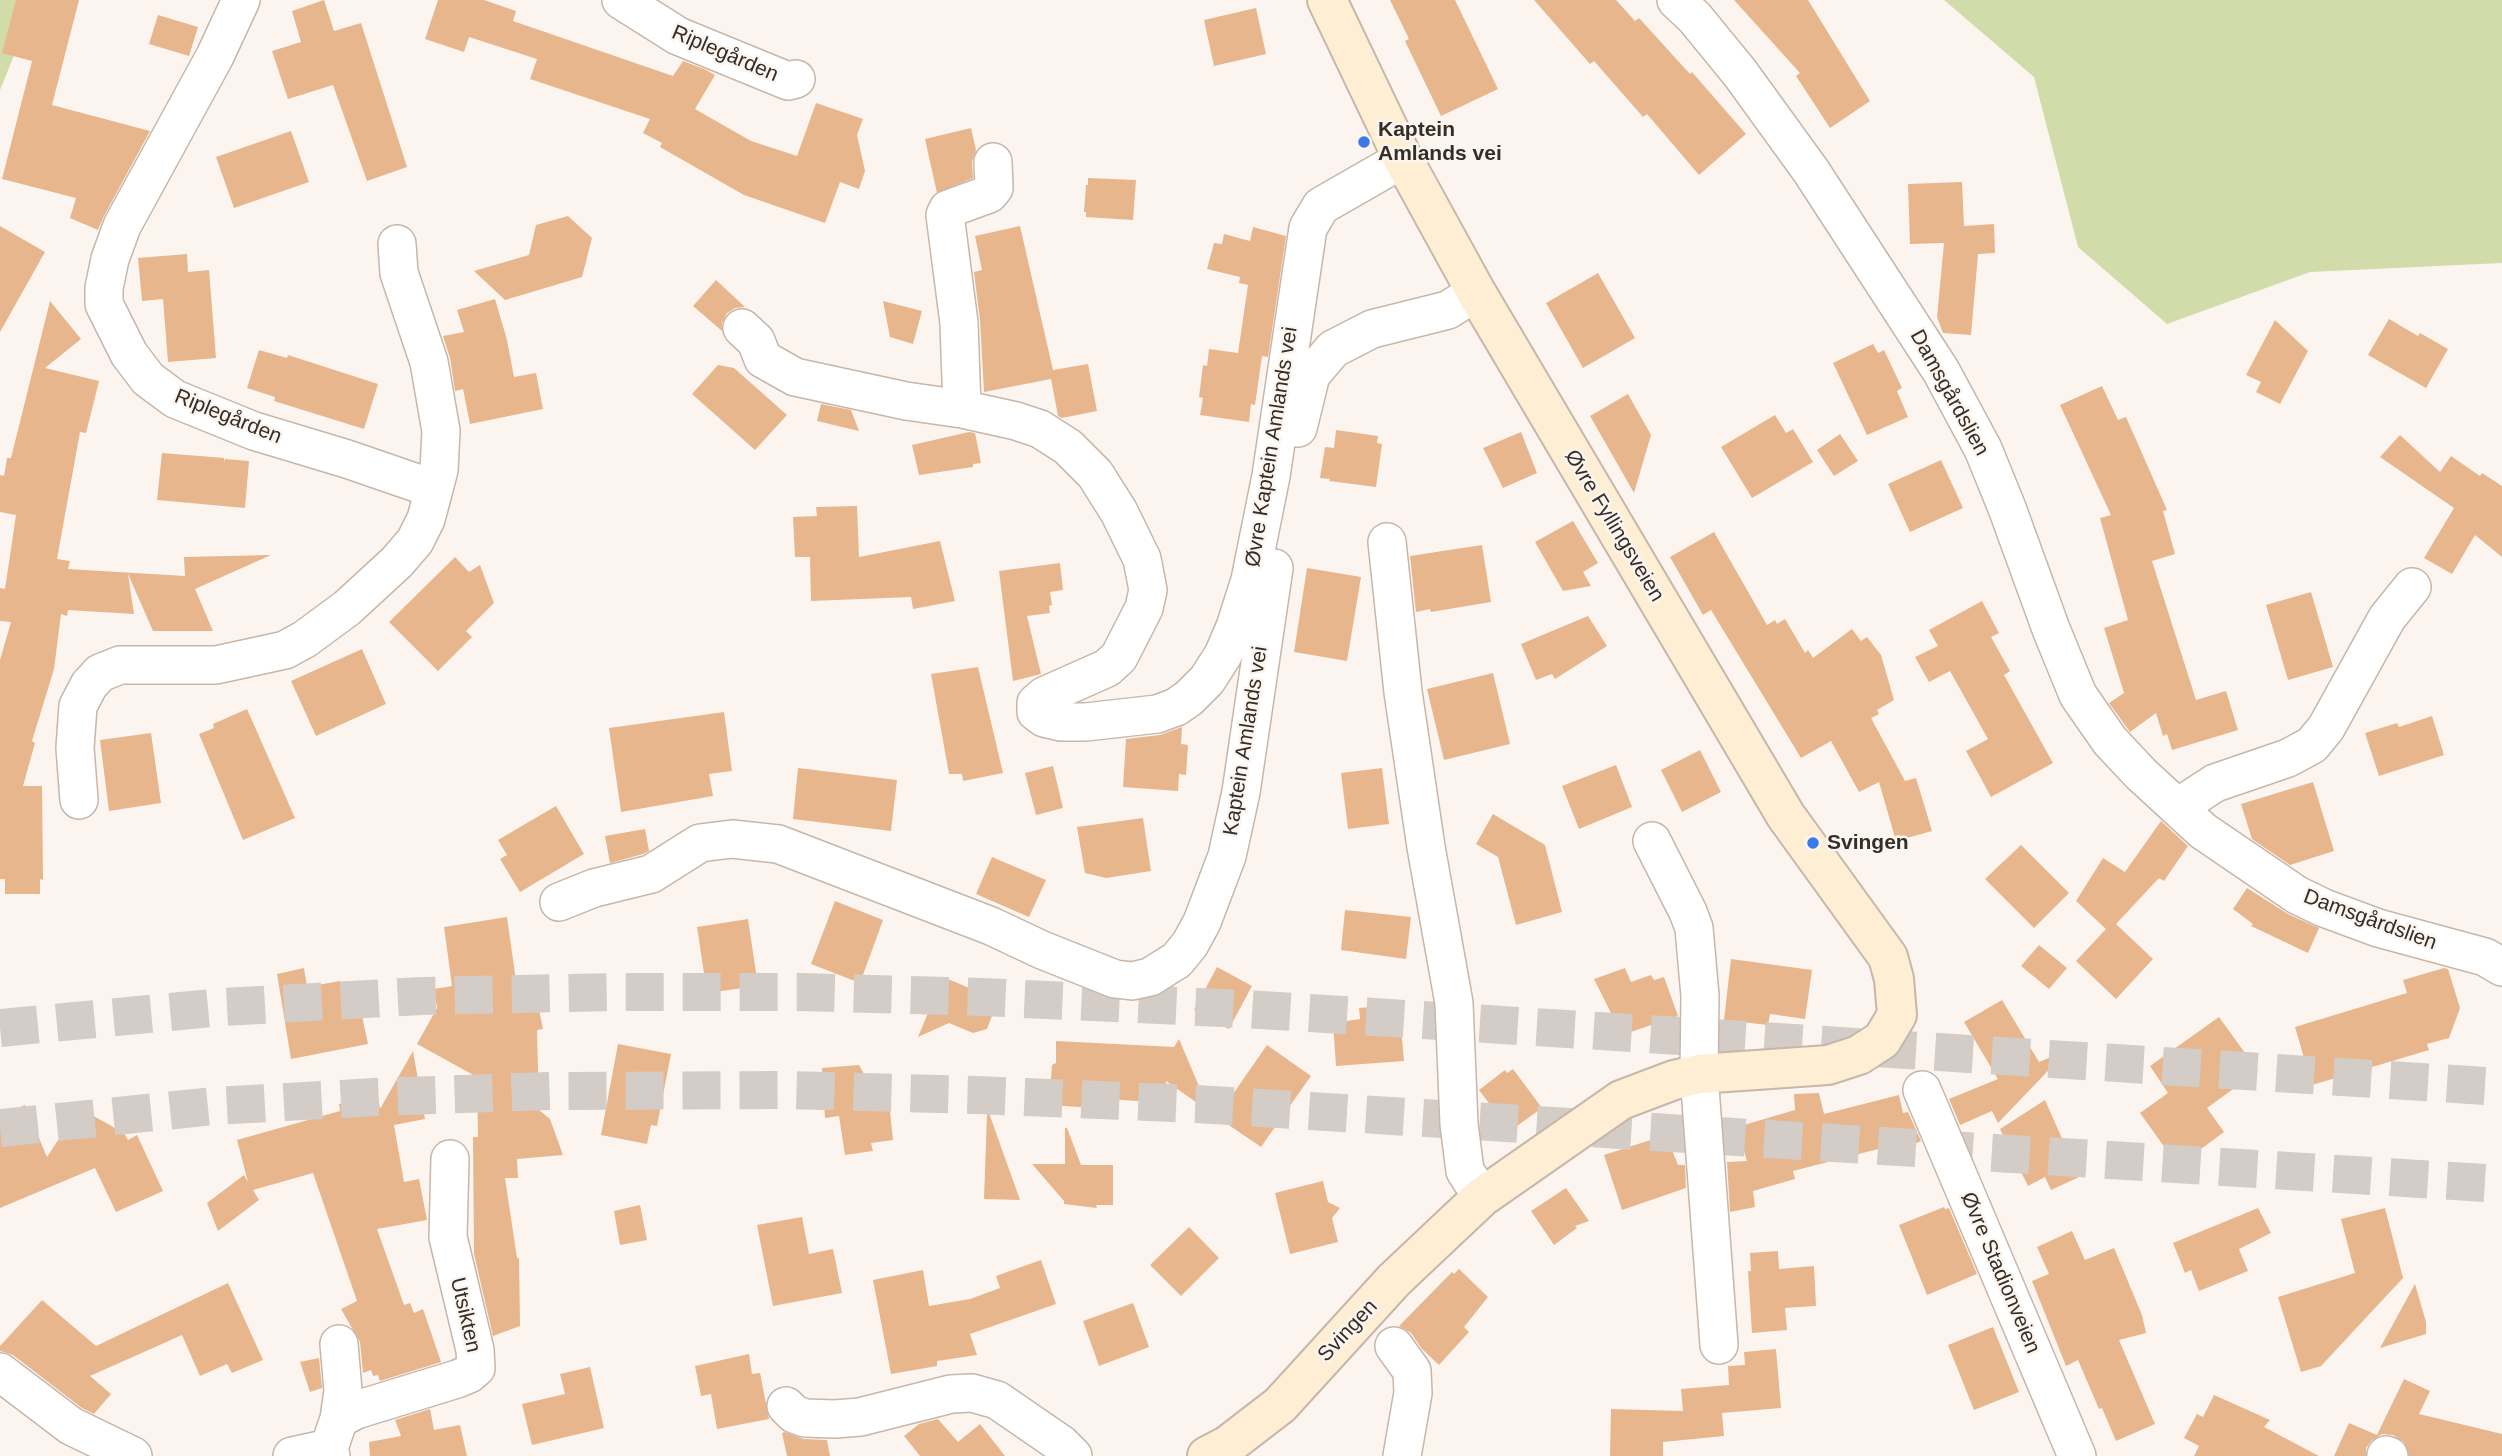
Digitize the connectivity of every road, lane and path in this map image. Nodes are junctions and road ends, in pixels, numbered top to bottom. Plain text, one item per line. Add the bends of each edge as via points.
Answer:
1 (241, 0) edge
2 (621, 0) edge
3 (1327, 0) edge
4 (1676, 0) edge
5 (796, 79) dead end
6 (1403, 159) junction
7 (993, 162) dead end
8 (397, 244) dead end
9 (1476, 292) junction
10 (742, 328) dead end
11 (962, 409) junction
12 (434, 489) junction
13 (1387, 542) dead end
14 (2412, 587) dead end
15 (79, 800) dead end
16 (2178, 807) junction
17 (1652, 841) dead end
18 (559, 902) dead end
19 (2502, 967) edge
20 (1882, 1040) joint
21 (1699, 1074) junction
22 (1922, 1090) dead end
23 (450, 1159) dead end
24 (1482, 1197) junction
25 (339, 1343) dead end
26 (1719, 1345) dead end
27 (1394, 1346) dead end
28 (0, 1372) edge
29 (786, 1406) dead end
30 (333, 1441) edge
31 (133, 1456) edge
32 (292, 1456) edge
33 (1073, 1456) edge
34 (1207, 1456) edge
35 (1402, 1456) edge
36 (2077, 1456) edge

1 - 12 street, Riplegården via 122,226 110,259 104,304 129,354 148,379 175,399 254,431
2 - 5 street, Riplegården via 678,36 788,81
3 - 6 main road, Øvre Fyllingsveien
4 - 16 street, Damsgårdslien via 1740,73 1811,171 1941,371 1983,449 2078,695 2110,741
6 - 9 main road, Øvre Fyllingsveien
6 - 11 street, Øvre Kaptein Amlands vei via 1321,206 1308,228 1271,476 1250,580 1223,655 1207,680 1176,708 1086,722 1044,719 1037,712 1036,704 1044,696 1107,668 1119,657 1144,608 1146,574 1119,512 1095,474 1069,447 1040,429
7 - 11 street via 994,188 989,194 948,209 945,215 959,323
8 - 12 street via 399,273 429,362 441,431
9 - 18 street, Kaptein Amlands vei via 1448,310 1372,329 1334,349 1311,375 1300,415 1227,856 1190,944 1162,970 1132,981 1115,979 778,844 754,841 700,843 651,874
9 - 20 main road, Øvre Fyllingsveien via 1786,816 1888,957 1897,1015
10 - 11 street, Øvre Kaptein Amlands vei via 756,341 763,359 795,377
12 - 15 street via 415,541 397,562 305,639 285,650 216,665 120,665 100,673 78,706
13 - 24 street via 1426,847 1454,1003 1465,1171
14 - 16 street via 2387,618 2312,745 2288,758 2215,782
16 - 19 street, Damsgårdslien via 2203,831 2297,895 2378,928 2485,957
17 - 21 street via 1694,929 1700,996
20 - 21 main road, Svingen via 1859,1055 1828,1065
21 - 24 main road, Svingen via 1621,1100
21 - 26 street
22 - 36 street, Øvre Stadionveien
23 - 30 street, Utsikten via 448,1237 476,1368 457,1379 356,1410
24 - 34 main road, Svingen via 1394,1280 1280,1405
25 - 30 street via 343,1391
27 - 35 street via 1412,1371 1413,1393
28 - 31 street via 71,1426
29 - 33 street via 805,1418 835,1419 972,1393 997,1400
30 - 32 street, Utsikten

